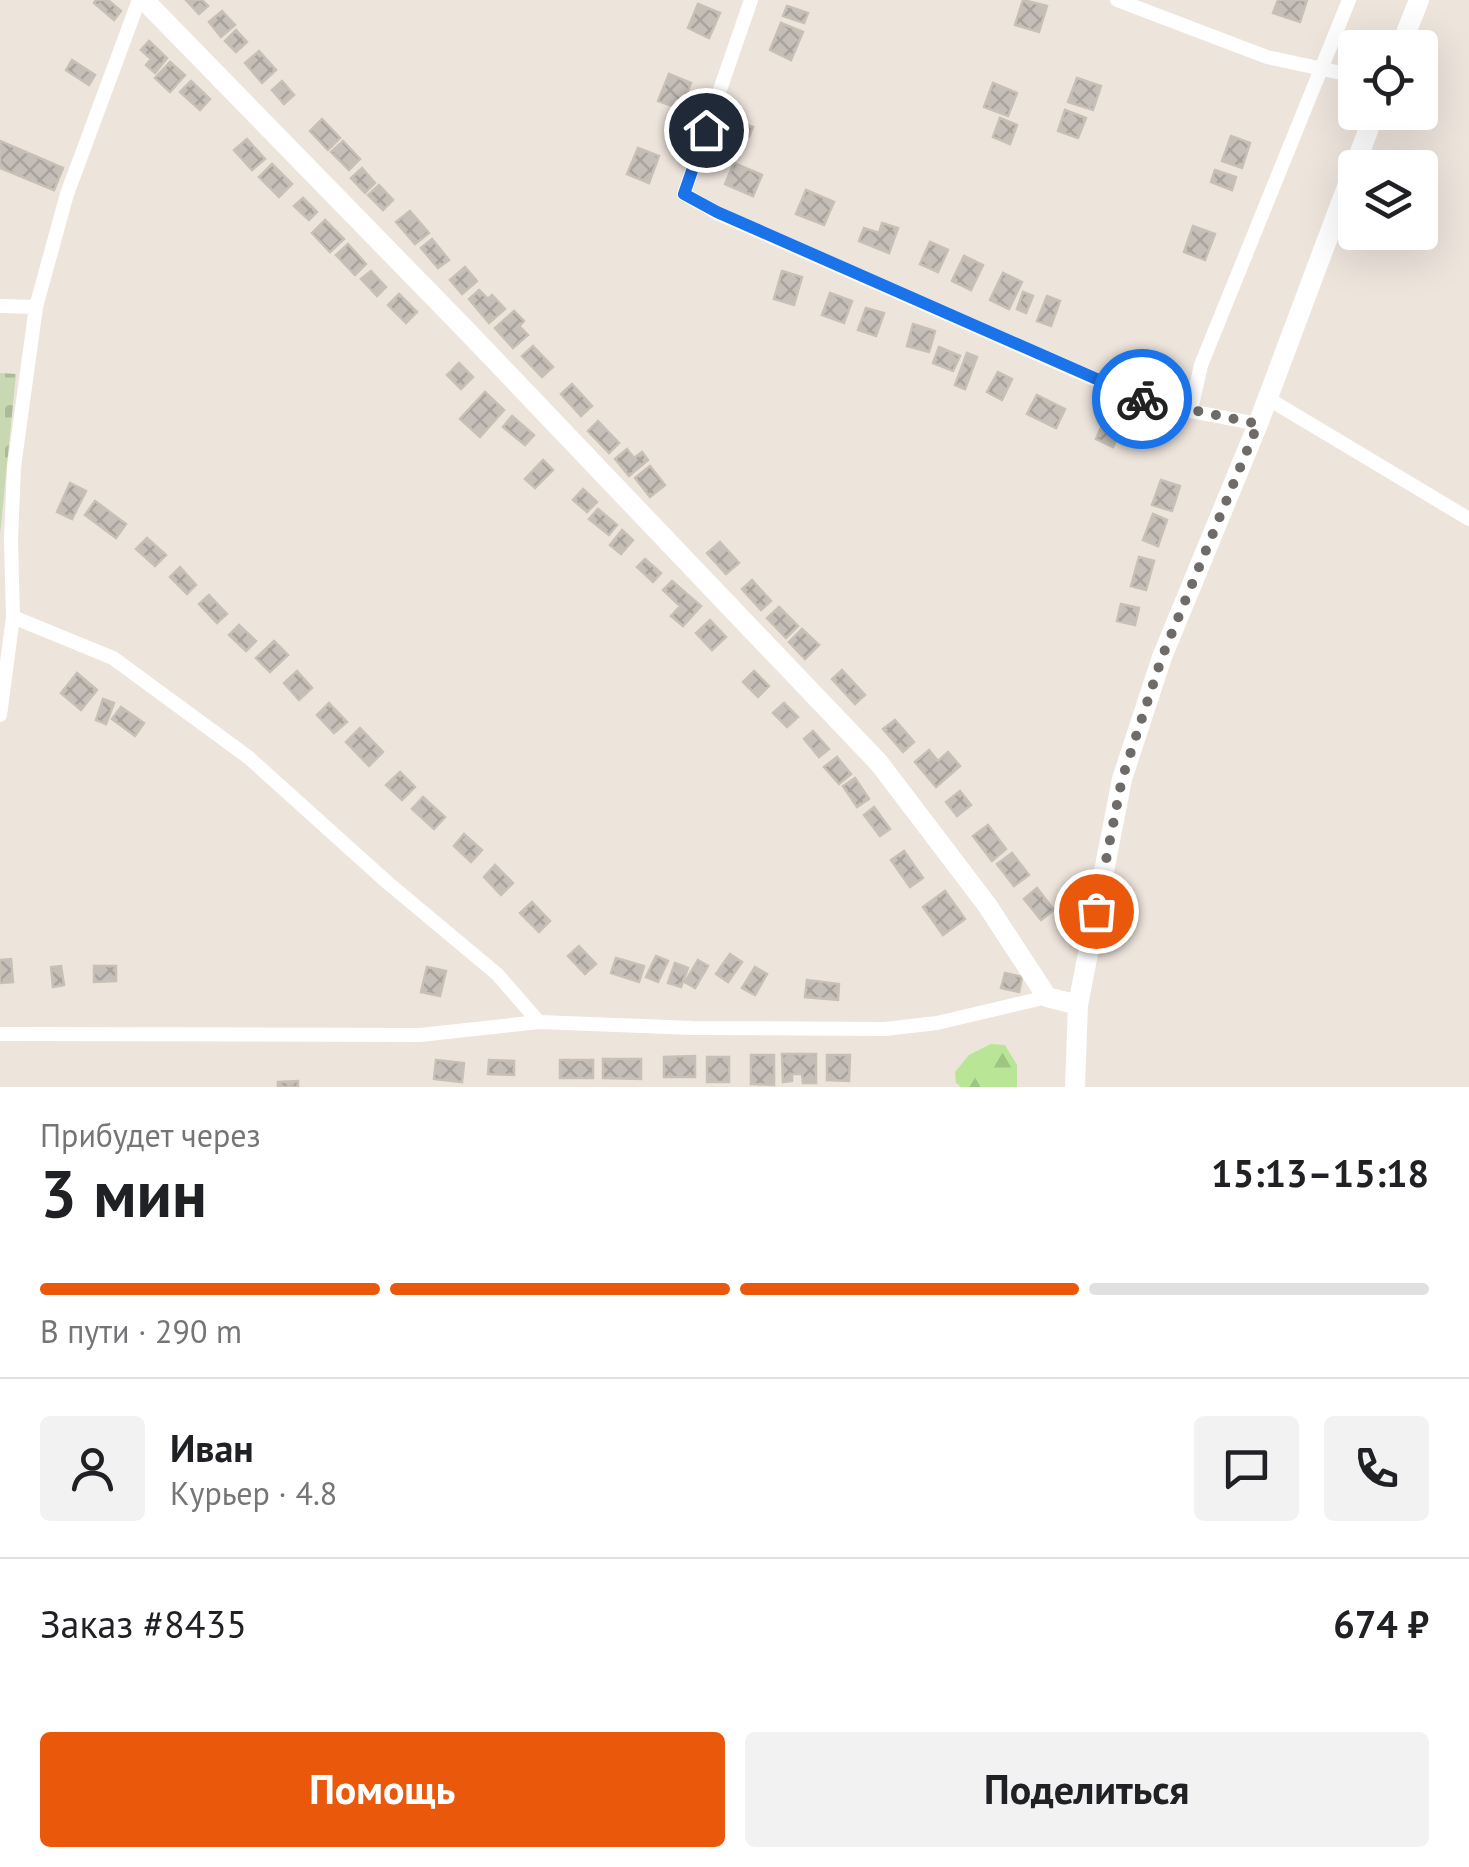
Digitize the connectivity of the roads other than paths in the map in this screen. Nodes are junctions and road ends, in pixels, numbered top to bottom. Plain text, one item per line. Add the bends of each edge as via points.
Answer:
1 (141, 0) edge
2 (751, 0) edge
3 (1117, 0) edge
4 (1349, 0) edge
5 (1419, 0) edge
6 (1407, 30) edge
7 (1320, 68) junction
8 (1338, 72) edge
9 (1368, 130) edge
10 (0, 306) edge
11 (36, 307) junction
12 (1268, 398) junction
13 (1191, 410) junction
14 (1258, 424) junction
15 (1469, 519) edge
16 (6, 588) edge
17 (13, 617) junction
18 (0, 714) edge
19 (1048, 997) junction
20 (1078, 1006) junction
21 (540, 1022) junction
22 (0, 1034) edge
23 (1075, 1087) edge

1 - 11 street via 68,194
1 - 19 street via 879,763
2 - 13 street via 684,194 1149,402
3 - 7 street via 1268,57
4 - 7 street
5 - 6 street
7 - 8 street
7 - 13 street via 1201,366
9 - 12 street
10 - 11 street
11 - 16 street
12 - 14 street
12 - 15 street
13 - 14 street
14 - 20 street via 1162,657 1122,779
16 - 17 street
17 - 18 street
17 - 21 street via 113,658 248,756 497,974
19 - 20 street
19 - 21 street via 886,1029
20 - 23 street
21 - 22 street via 420,1035

